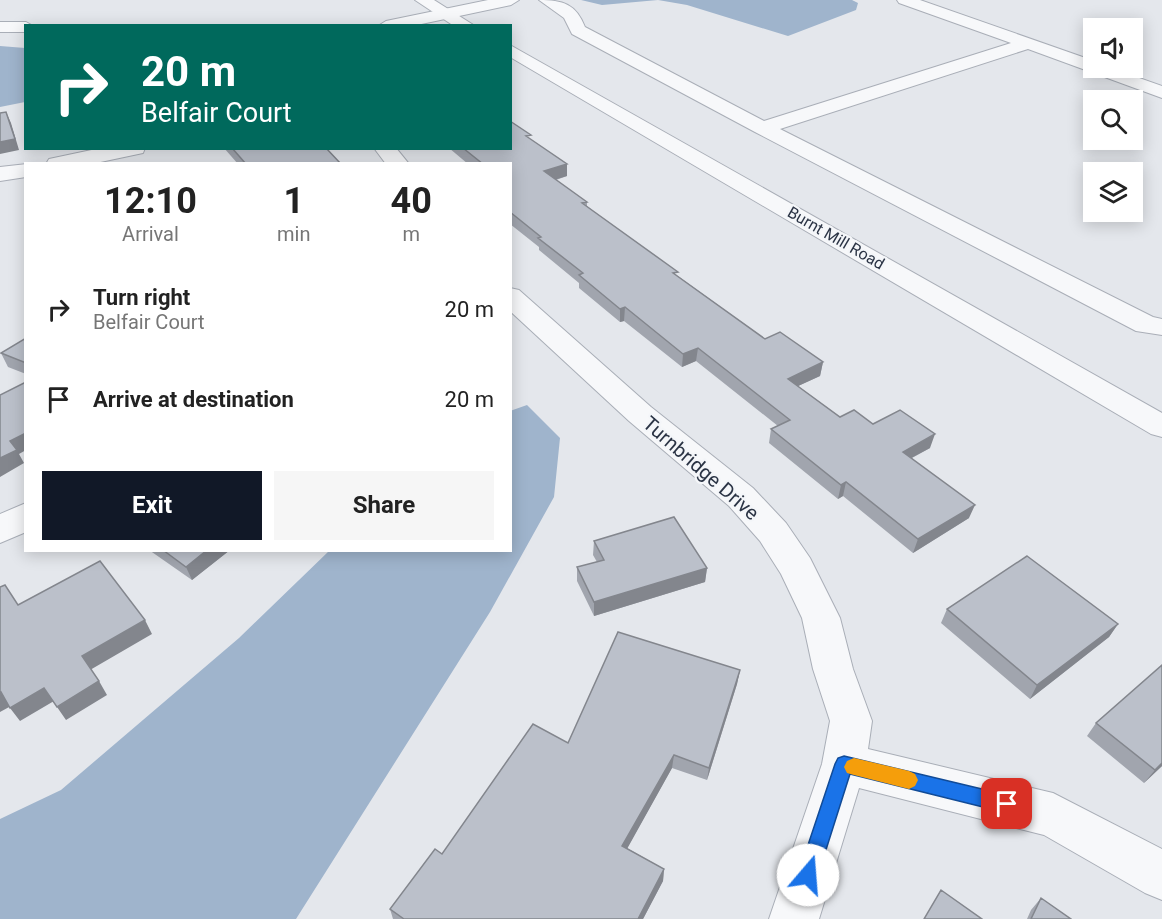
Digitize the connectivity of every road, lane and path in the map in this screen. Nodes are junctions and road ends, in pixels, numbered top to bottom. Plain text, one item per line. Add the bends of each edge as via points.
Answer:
1 (423, 0) edge
2 (511, 0) edge
3 (906, 0) edge
4 (548, 1) edge
5 (460, 22) edge
6 (423, 24) edge
7 (0, 27) edge
8 (24, 27) edge
9 (1030, 43) junction
10 (512, 51) edge
11 (1083, 63) edge
12 (1124, 78) edge
13 (1162, 92) edge
14 (762, 128) junction
15 (125, 150) edge
16 (386, 150) edge
17 (67, 162) edge
18 (396, 162) edge
19 (24, 170) edge
20 (0, 174) edge
21 (512, 298) edge
22 (1162, 327) edge
23 (1162, 427) edge
24 (24, 517) edge
25 (0, 530) edge
26 (844, 764) junction
27 (1162, 876) edge
28 (794, 919) edge

1 - 5 street
2 - 5 street
3 - 9 street
4 - 5 street
4 - 14 street via 575,18 578,30
5 - 6 street
7 - 8 street
9 - 11 street
9 - 14 street
10 - 23 street, Burnt Mill Road
12 - 13 street
14 - 22 street via 1146,325
15 - 17 street
16 - 18 street
19 - 20 street
21 - 26 street, Turnbridge Drive via 639,414 741,497 772,532 797,568 820,618 851,721
24 - 25 street
26 - 27 street via 1053,815
26 - 28 street, Turnbridge Drive

